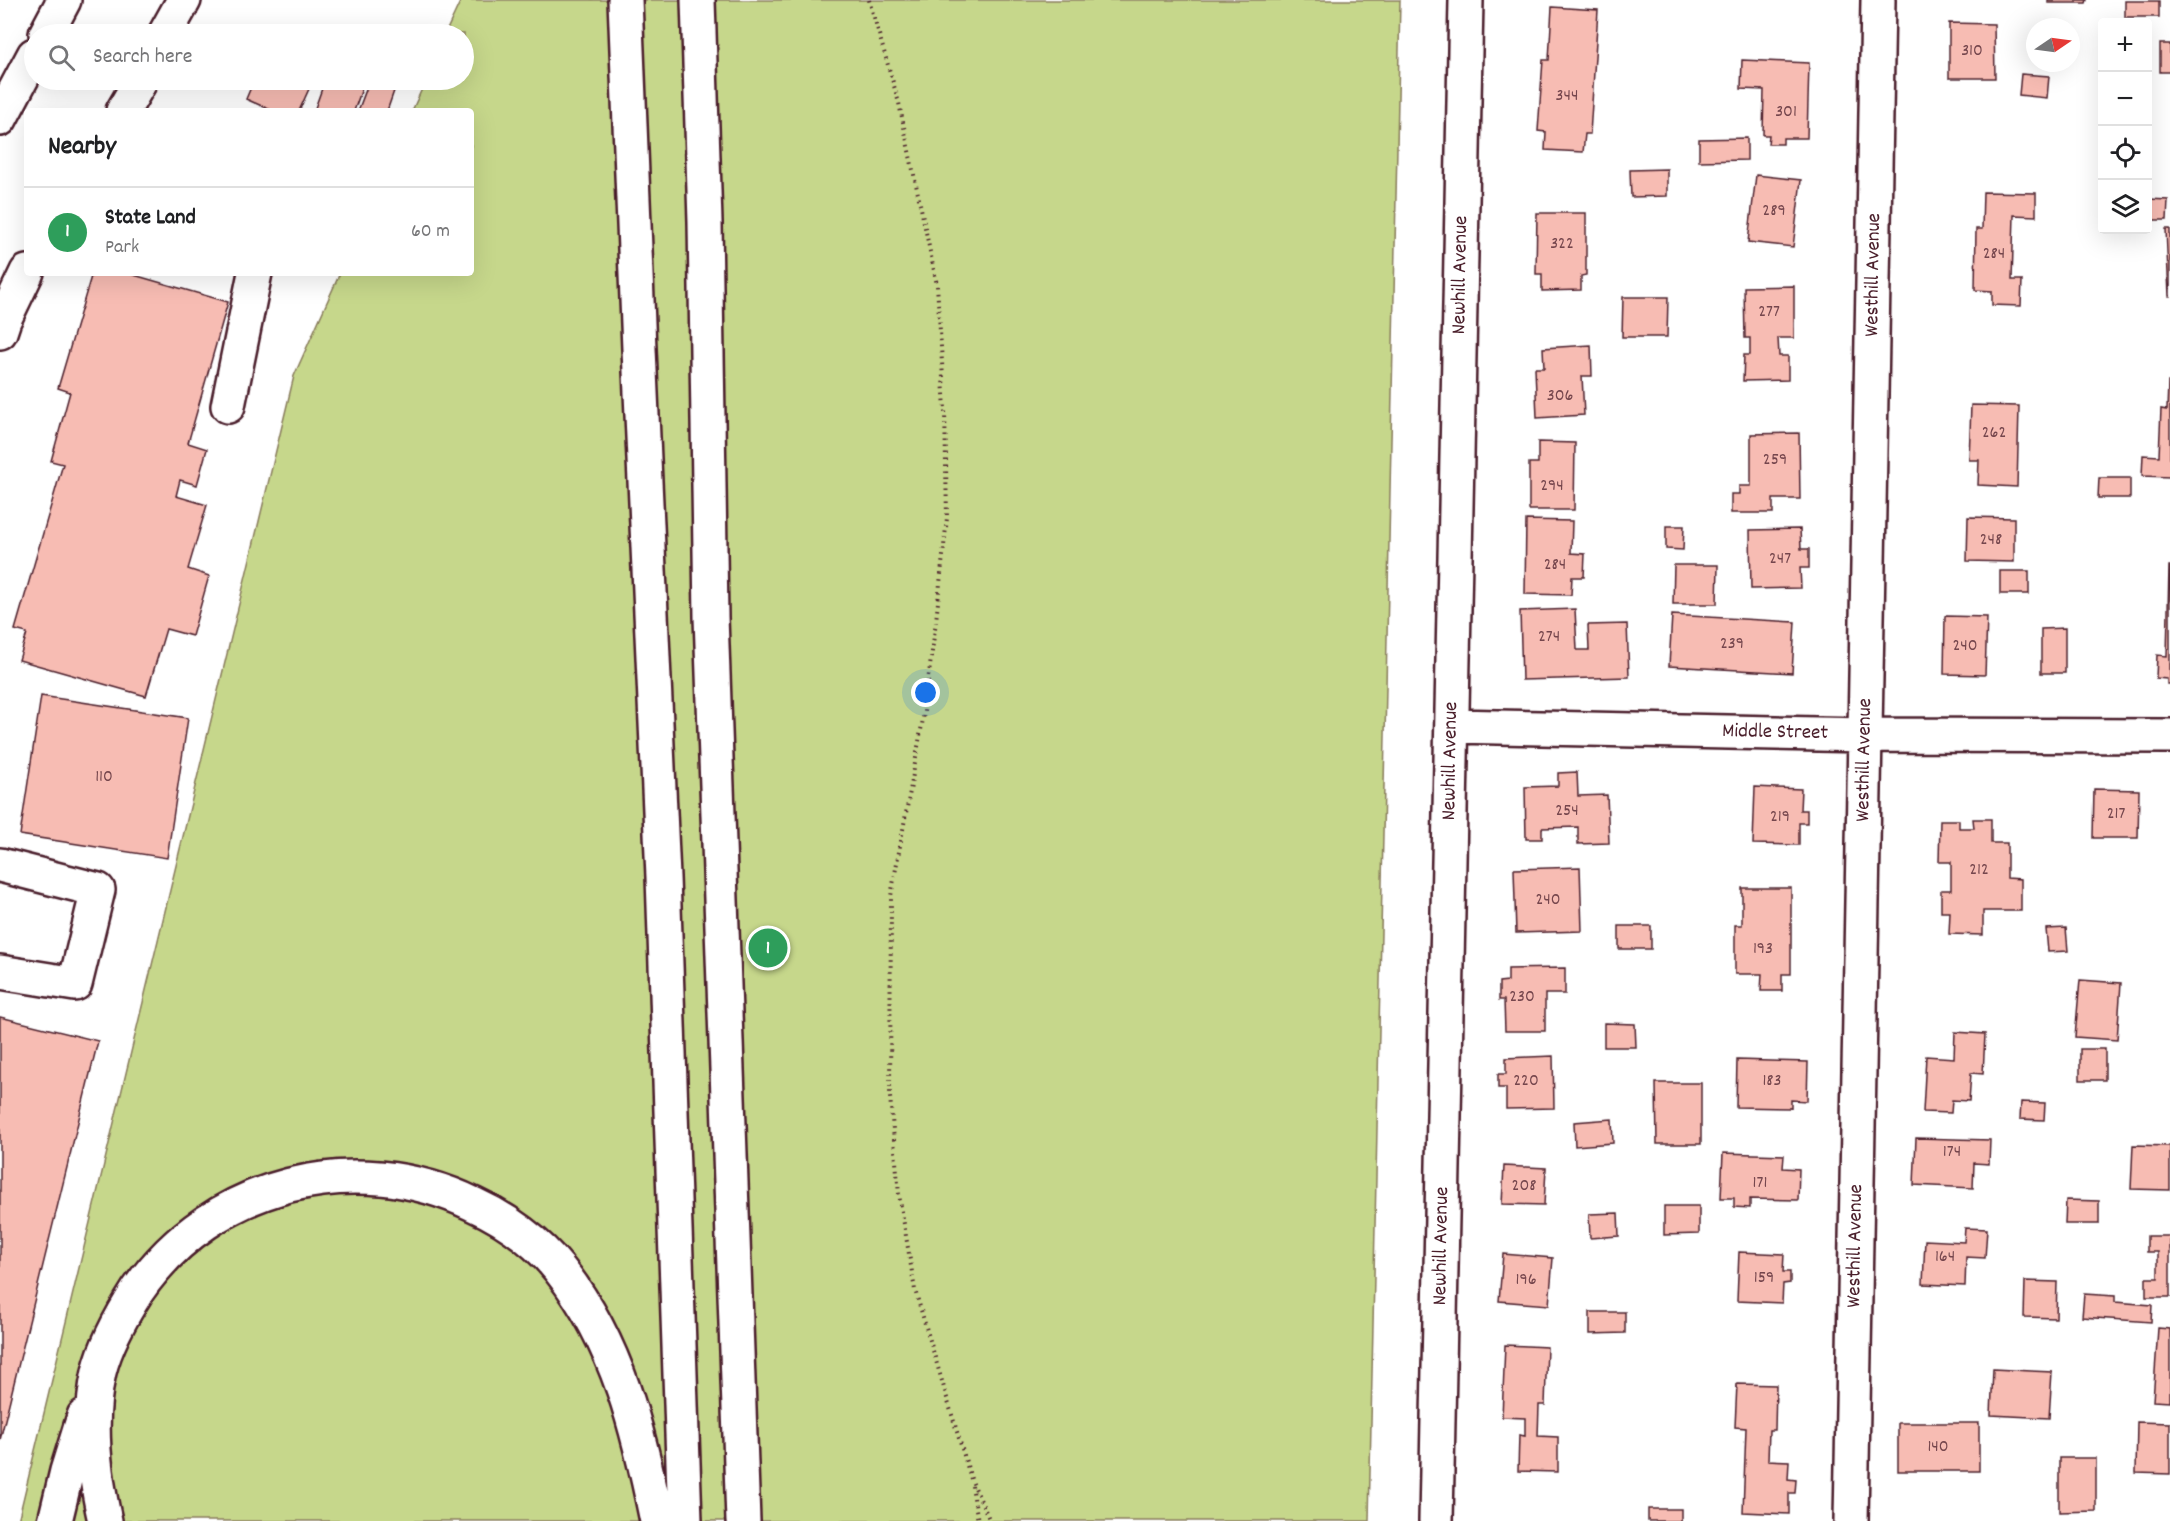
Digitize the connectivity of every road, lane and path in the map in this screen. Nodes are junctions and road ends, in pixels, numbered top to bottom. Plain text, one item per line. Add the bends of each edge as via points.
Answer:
1 (64, 0) edge
2 (184, 0) edge
3 (698, 0) edge
4 (869, 0) edge
5 (1466, 0) edge
6 (1878, 0) edge
7 (624, 6) edge
8 (51, 24) edge
9 (171, 24) edge
10 (24, 74) edge
11 (135, 90) edge
12 (125, 108) edge
13 (0, 119) edge
14 (25, 276) edge
15 (254, 276) edge
16 (0, 332) edge
17 (228, 406) dead end
18 (1452, 726) junction
19 (1865, 735) junction
20 (2170, 736) edge
21 (0, 866) edge
22 (0, 972) edge
23 (99, 1370) junction
24 (971, 1479) junction
25 (55, 1521) edge
26 (105, 1521) edge
27 (657, 1521) edge
28 (685, 1521) edge
29 (743, 1521) edge
30 (978, 1521) edge
31 (990, 1521) edge
32 (1436, 1521) edge
33 (1851, 1521) edge

1 - 8 main road
2 - 9 main road
3 - 29 main road via 711,628
4 - 24 path via 899,103 937,285 945,410 946,518 936,621 891,896 890,1097 899,1194 915,1290
5 - 18 main road, Newhill Avenue
6 - 19 main road, Westhill Avenue
7 - 28 main road via 663,877
10 - 13 main road
11 - 12 main road
14 - 16 main road
15 - 17 main road
18 - 19 main road, Middle Street
18 - 32 main road, Newhill Avenue
19 - 20 main road, Middle Street
19 - 33 main road, Westhill Avenue
21 - 22 main road via 99,890 75,984
23 - 25 main road
23 - 26 main road via 94,1459
23 - 27 main road via 112,1336 148,1276 197,1229 228,1209 269,1191 327,1178 361,1176 426,1186 492,1212 516,1228 559,1268 576,1291 604,1340 629,1404
24 - 30 path
24 - 31 path

